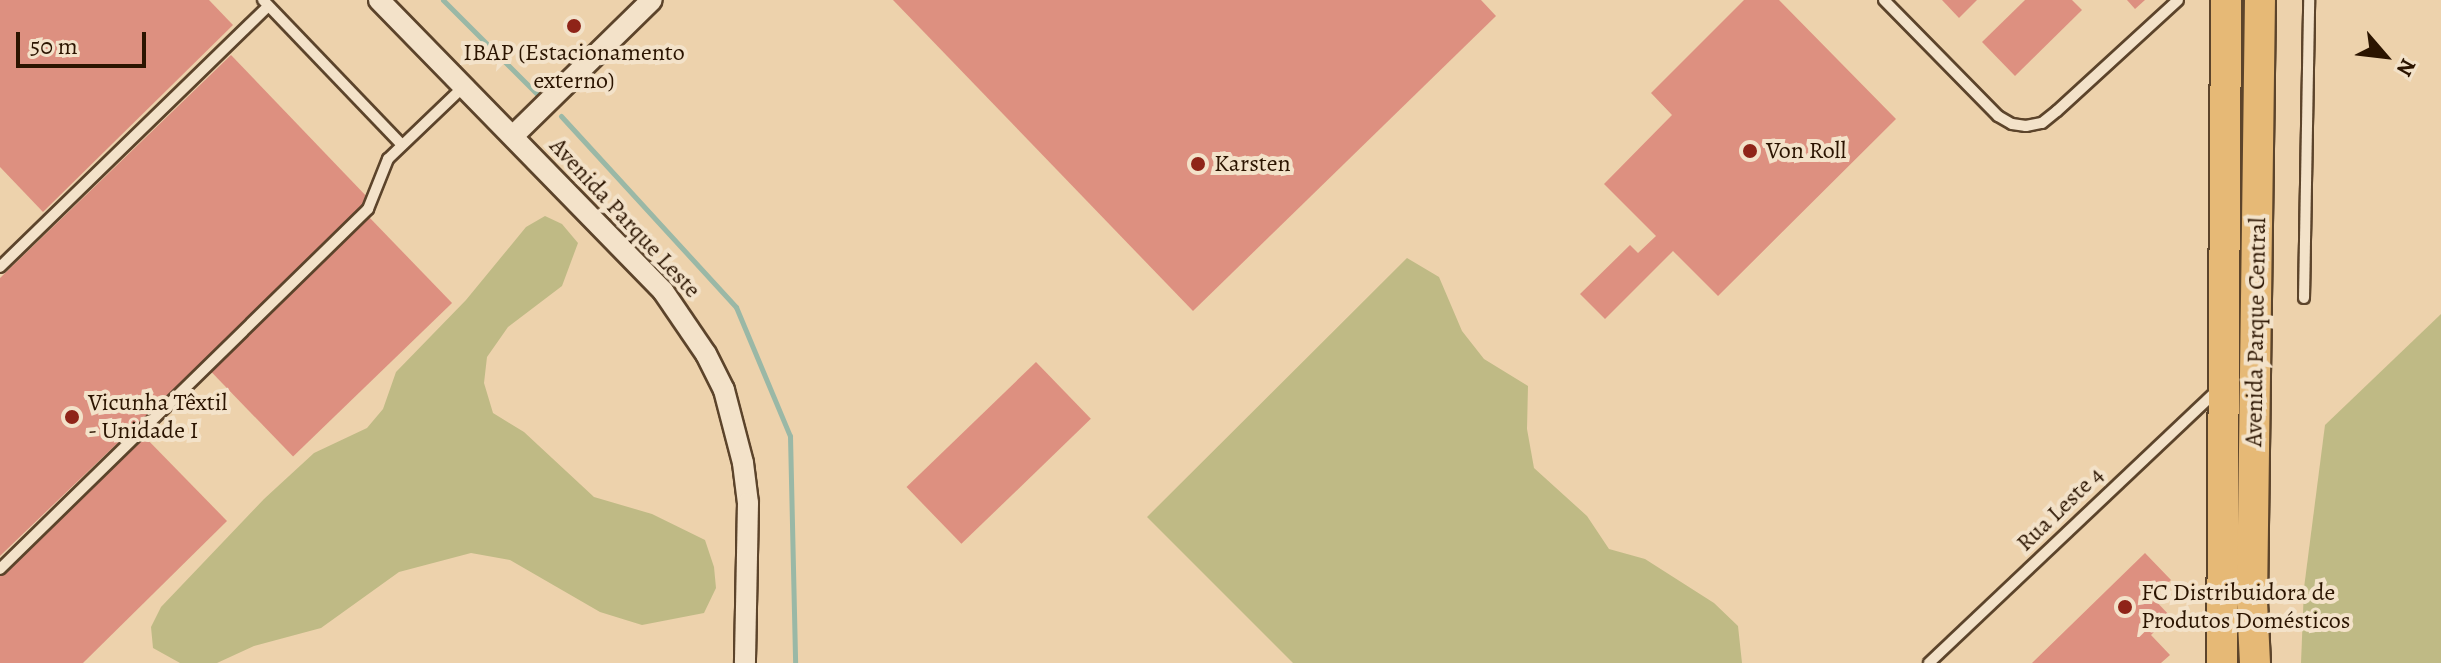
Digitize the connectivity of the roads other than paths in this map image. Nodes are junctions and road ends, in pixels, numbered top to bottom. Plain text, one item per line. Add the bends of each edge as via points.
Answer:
1 (379, 0) edge
2 (652, 0) edge
3 (1884, 0) edge
4 (2178, 0) edge
5 (2226, 0) edge
6 (2260, 0) edge
7 (2309, 0) edge
8 (266, 3) edge
9 (463, 87) junction
10 (513, 136) junction
11 (401, 144) junction
12 (0, 267) edge
13 (2304, 298) dead end
14 (2221, 387) junction
15 (0, 569) edge
16 (745, 663) edge
17 (1929, 663) edge
18 (2222, 663) edge
19 (2255, 663) edge

1 - 9 street, Avenida Parque Leste
2 - 10 street
3 - 4 lane via 1998,116 2026,126 2042,123 2057,111
5 - 14 main road, Avenida Parque Central
6 - 19 main road, Avenida Parque Central
7 - 13 lane
8 - 11 lane
8 - 12 lane
9 - 10 street, Avenida Parque Leste
9 - 11 lane
10 - 16 street, Avenida Parque Leste via 671,301 724,390 748,503
11 - 15 lane via 388,159 368,209
14 - 17 lane, Rua Leste 4
14 - 18 main road, Avenida Parque Central

